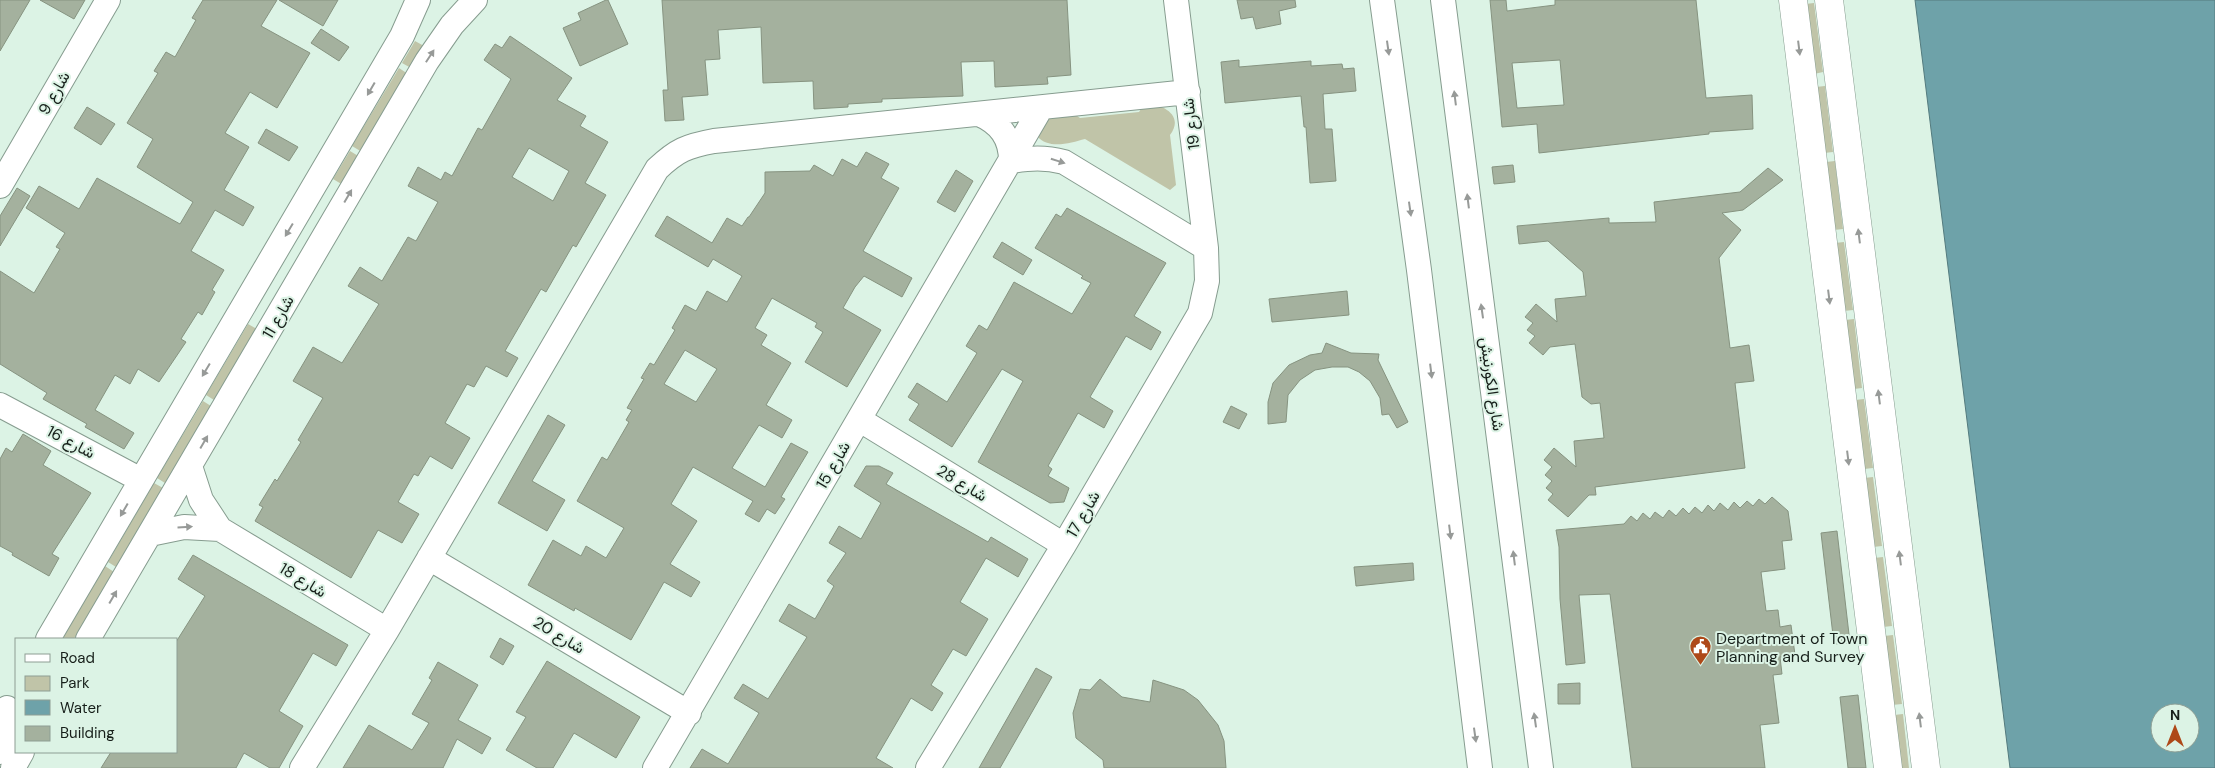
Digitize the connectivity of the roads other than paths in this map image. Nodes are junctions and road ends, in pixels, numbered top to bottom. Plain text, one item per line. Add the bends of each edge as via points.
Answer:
1 (108, 0) edge
2 (418, 0) edge
3 (475, 0) edge
4 (1176, 0) edge
5 (1382, 0) edge
6 (1443, 0) edge
7 (1793, 0) edge
8 (1829, 0) edge
9 (1188, 92) junction
10 (1041, 108) junction
11 (979, 114) junction
12 (1010, 161) junction
13 (0, 186) edge
14 (314, 187) junction
15 (1206, 248) junction
16 (275, 321) junction
17 (0, 405) edge
18 (860, 420) junction
19 (190, 466) junction
20 (141, 480) junction
21 (220, 529) junction
22 (150, 534) junction
23 (1064, 545) junction
24 (429, 558) junction
25 (387, 630) junction
26 (49, 638) edge
27 (89, 638) edge
28 (8, 707) edge
29 (689, 713) junction
30 (0, 752) edge
31 (21, 753) edge
32 (13, 768) edge
33 (302, 768) edge
34 (655, 768) edge
35 (928, 768) edge
36 (1480, 768) edge
37 (1541, 768) edge
38 (1888, 768) edge
39 (1926, 768) edge

1 - 13 street, شارع 9
2 -> 14 street via 402,36
16 -> 3 street, شارع 11 via 427,61 452,25
4 - 9 street, شارع 19
5 -> 36 street via 1418,261
37 -> 6 street, شارع الكورنيش
7 -> 38 main road
39 -> 8 main road
9 - 10 street
9 - 15 street, شارع 19
10 - 11 street
10 - 12 street, شارع 15
11 - 12 street via 1004,133 1010,146
11 - 24 street via 714,141 687,146 671,155 657,169
12 -> 15 street via 1034,157 1064,162
12 - 18 street, شارع 15
14 - 16 street via 325,197 324,207 278,287
14 -> 20 street
15 - 23 street, شارع 17 via 1207,281 1200,313
19 -> 16 street, شارع 11
17 - 20 street, شارع 16
18 - 23 street, شارع 28
18 - 29 street, شارع 15
19 - 21 street, شارع 18 via 200,500
19 - 22 street, شارع 11
20 -> 26 street
22 -> 21 street, شارع 18 via 184,527
21 - 25 street, شارع 18
27 -> 22 street, شارع 11
23 - 35 street, شارع 17
24 - 25 street
24 - 29 street, شارع 20
25 - 33 street
28 - 30 street via 10,732
29 - 34 street, شارع 15
31 - 32 street

